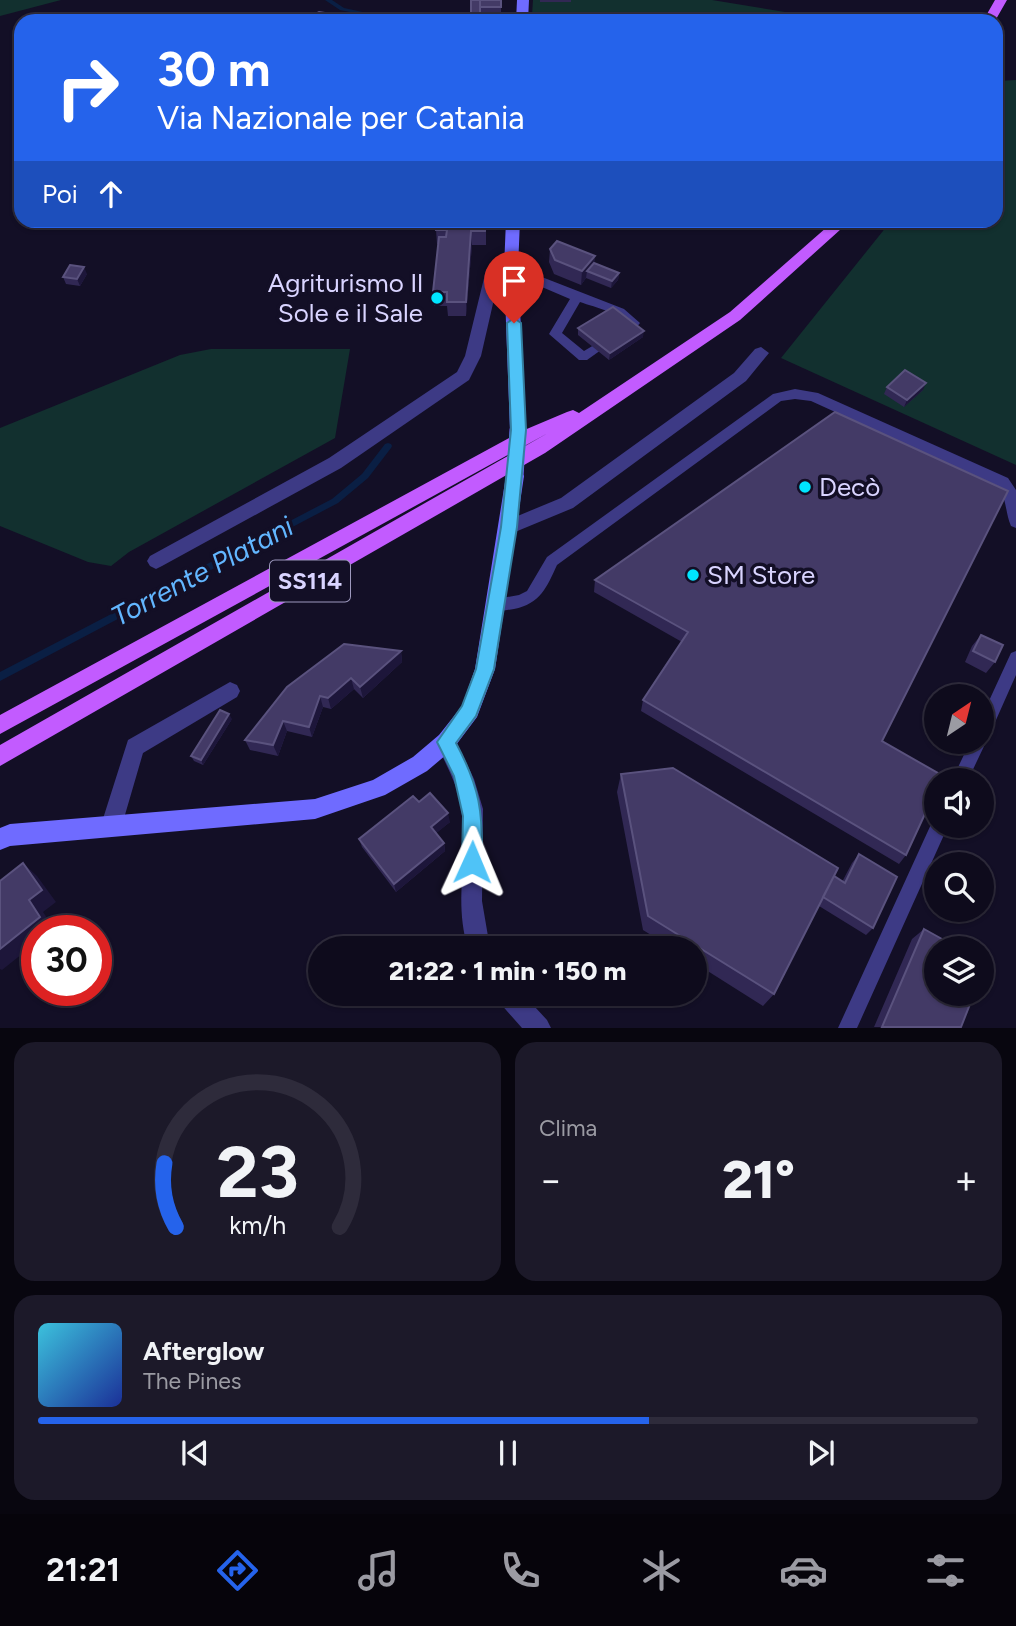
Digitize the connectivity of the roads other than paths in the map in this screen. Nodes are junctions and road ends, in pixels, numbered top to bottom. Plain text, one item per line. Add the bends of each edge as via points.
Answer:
1 (513, 228) edge
2 (835, 228) edge
3 (512, 264) junction
4 (577, 297) junction
5 (761, 353) dead end
6 (615, 399) junction
7 (1016, 522) edge
8 (509, 527) junction
9 (156, 561) dead end
10 (496, 605) junction
11 (1016, 658) edge
12 (230, 691) dead end
13 (994, 707) edge
14 (0, 725) edge
15 (446, 742) junction
16 (0, 756) edge
17 (113, 825) junction
18 (934, 838) edge
19 (0, 839) edge
20 (473, 936) edge
21 (519, 1006) edge
22 (539, 1027) edge
23 (847, 1027) edge

1 - 3 main road
2 - 6 main road, SS114 via 734,316
3 - 4 lane
3 - 8 main road, bridge via 518,430
3 - 9 street via 493,270 473,356 463,376 335,463
4 - 4 lane via 620,312 635,323 583,357 555,334
5 - 8 street via 740,377 567,503
6 - 14 main road, SS114 via 528,435
6 - 16 main road, SS114 via 445,503
7 - 10 lane via 1013,497 1003,482 813,396 795,394 778,397 552,561 535,595 524,602
8 - 10 main road
10 - 15 main road via 485,669 470,710
11 - 13 lane
12 - 17 street via 135,747
15 - 17 main road via 420,764 378,788 316,809
15 - 20 street via 463,774 473,816
17 - 19 main road
18 - 23 lane
21 - 22 street

